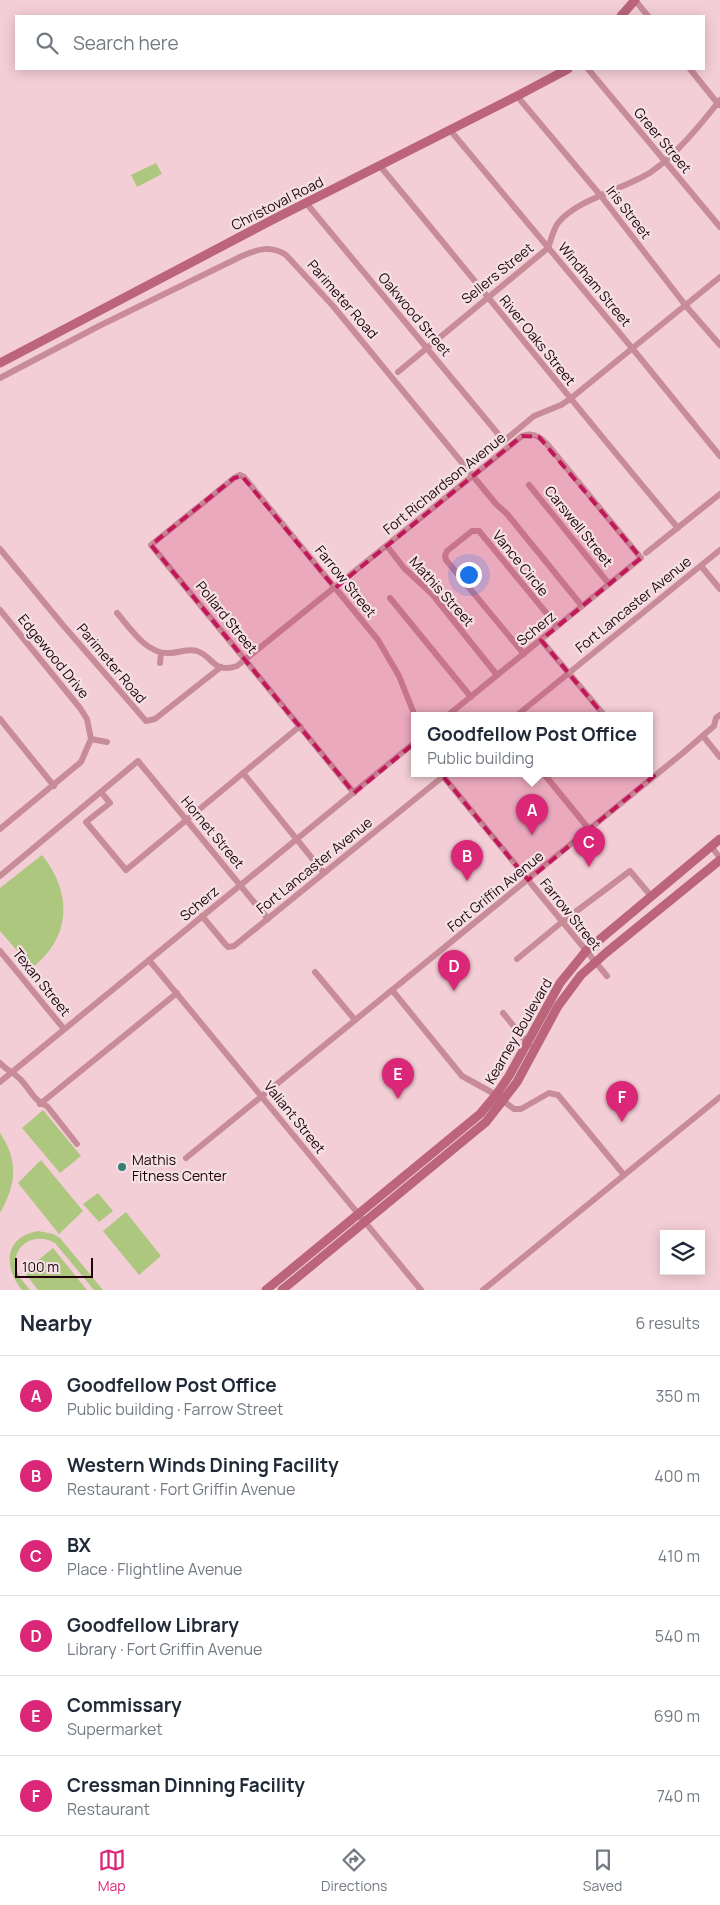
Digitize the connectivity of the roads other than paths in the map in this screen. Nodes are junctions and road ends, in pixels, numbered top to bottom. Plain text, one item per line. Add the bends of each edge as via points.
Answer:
1 (635, 0) edge
2 (622, 15) edge
3 (647, 15) edge
4 (566, 70) edge
5 (589, 70) edge
6 (691, 70) edge
7 (517, 96) junction
8 (719, 102) edge
9 (450, 130) junction
10 (665, 161) junction
11 (380, 166) junction
12 (602, 196) junction
13 (307, 204) junction
14 (720, 227) edge
15 (548, 248) junction
16 (720, 277) edge
17 (488, 296) junction
18 (686, 306) junction
19 (720, 345) edge
20 (427, 348) junction
21 (632, 348) junction
22 (0, 363) edge
23 (398, 372) dead end
24 (0, 378) edge
25 (570, 399) junction
26 (720, 456) edge
27 (473, 475) junction
28 (240, 476) joint
29 (529, 485) dead end
30 (720, 494) edge
31 (678, 528) junction
32 (387, 546) junction
33 (0, 549) edge
34 (720, 550) edge
35 (643, 556) junction
36 (701, 566) junction
37 (609, 584) junction
38 (335, 588) junction
39 (720, 589) edge
40 (390, 598) dead end
41 (582, 606) junction
42 (0, 610) edge
43 (117, 613) dead end
44 (557, 626) junction
45 (541, 640) junction
46 (161, 652) junction
47 (524, 654) junction
48 (246, 661) junction
49 (160, 663) dead end
50 (221, 667) junction
51 (568, 673) junction
52 (497, 675) junction
53 (471, 697) junction
54 (414, 712) edge
55 (452, 712) edge
56 (521, 712) edge
57 (602, 712) edge
58 (720, 715) edge
59 (0, 719) edge
60 (300, 726) junction
61 (703, 736) junction
62 (91, 739) junction
63 (107, 742) dead end
64 (411, 746) edge
65 (720, 757) edge
66 (243, 773) junction
67 (653, 773) edge
68 (441, 777) edge
69 (445, 777) edge
70 (546, 777) edge
71 (649, 777) edge
72 (54, 786) junction
73 (101, 792) junction
74 (354, 793) junction
75 (186, 820) junction
76 (0, 829) edge
77 (589, 829) junction
78 (297, 839) junction
79 (720, 839) edge
80 (711, 846) junction
81 (720, 859) edge
82 (324, 873) junction
83 (0, 876) edge
84 (528, 880) junction
85 (240, 885) junction
86 (650, 896) junction
87 (661, 908) junction
88 (202, 916) junction
89 (268, 919) junction
90 (562, 922) junction
91 (0, 951) edge
92 (586, 951) junction
93 (517, 959) dead end
94 (149, 960) junction
95 (595, 962) junction
96 (315, 972) dead end
97 (607, 976) dead end
98 (392, 990) junction
99 (177, 993) junction
100 (503, 1013) dead end
101 (355, 1020) junction
102 (64, 1029) junction
103 (531, 1047) junction
104 (0, 1063) edge
105 (11, 1073) junction
106 (0, 1082) edge
107 (262, 1096) junction
108 (720, 1097) edge
109 (500, 1099) junction
110 (40, 1104) junction
111 (77, 1144) dead end
112 (186, 1158) dead end
113 (624, 1175) junction
114 (358, 1214) junction
115 (365, 1222) junction
116 (266, 1290) edge
117 (282, 1290) edge
118 (421, 1290) edge
119 (483, 1290) edge

1 - 2 street
1 - 3 street
4 - 7 street, Christoval Road
5 - 10 street, Greer Street
6 - 8 street
7 - 9 street, Christoval Road
7 - 12 street, Iris Street
8 - 10 street, Sellers Street
9 - 11 street, Christoval Road
9 - 15 street, Windham Street
10 - 12 street, Sellers Street via 651,172
10 - 14 street, Greer Street
11 - 13 street, Christoval Road
11 - 17 street, River Oaks Street
12 - 15 street, Sellers Street via 581,204 558,224
12 - 18 street, Iris Street
13 - 20 street, Oakwood Street
13 - 22 street, Christoval Road
15 - 17 street, Sellers Street
15 - 21 street, Windham Street
16 - 18 street
17 - 20 street, Sellers Street
17 - 25 street, River Oaks Street
18 - 19 street, Iris Street
18 - 21 street
20 - 23 street, Sellers Street
20 - 25 street, Oakwood Street via 504,441 534,416
21 - 25 street
21 - 26 street, Windham Street
24 - 27 street, Parimeter Road via 242,256 260,249 274,249 286,254 319,289
25 - 31 street, River Oaks Street
27 - 32 street, Fort Richardson Avenue
27 - 35 street, Fort Richardson Avenue via 522,436 539,437
27 - 41 street, Parimeter Road
28 - 38 street, Farrow Street via 247,478
28 - 48 street, Pollard Street via 151,545
29 - 37 street, Carswell Street
30 - 31 street, Scherz
31 - 35 street, Scherz
32 - 38 street, Fort Richardson Avenue
32 - 52 street, Mathis Street via 404,568 432,594
33 - 50 street, Parimeter Road via 146,721 155,719
34 - 36 street, Fort Lancaster Avenue
35 - 37 street, Scherz
36 - 39 street
36 - 51 street, Fort Lancaster Avenue
37 - 41 street, Scherz
38 - 48 street, Fort Richardson Avenue
38 - 54 street, Farrow Street via 385,652 405,688
40 - 53 street
41 - 44 street, Scherz
42 - 62 street, Edgewood Drive via 80,708 87,719
43 - 46 street via 140,639
44 - 45 street, Scherz
44 - 47 street, Vance Circle via 478,531 472,531 447,551 446,560
45 - 47 street, Scherz
45 - 51 street
46 - 49 street
46 - 50 street via 170,654 194,650
47 - 52 street, Scherz
48 - 50 street via 234,667
48 - 60 street, Pollard Street
51 - 56 street, Fort Lancaster Avenue
51 - 57 street
52 - 53 street, Scherz
53 - 55 street, Scherz
58 - 61 street, Fort Griffin Avenue
59 - 72 street
60 - 66 street
60 - 74 street, Pollard Street
61 - 65 street
61 - 67 street, Fort Griffin Avenue
62 - 63 street
62 - 72 street via 81,762
64 - 74 street, Scherz
66 - 75 street
66 - 78 street
68 - 82 street, Fort Lancaster Avenue
69 - 84 street, Farrow Street
70 - 77 street
71 - 77 street, Fort Griffin Avenue
72 - 76 street
73 - 75 street, Hornet Street via 138,761
73 - 75 street via 110,803 86,822 126,870
73 - 83 street
74 - 78 street, Scherz
75 - 85 street, Hornet Street
77 - 84 street, Fort Griffin Avenue
78 - 82 street
78 - 85 street, Scherz
79 - 80 street, Kearney Boulevard
80 - 81 street
80 - 86 street, Kearney Boulevard
81 - 87 street, Kearney Boulevard
82 - 89 street, Fort Lancaster Avenue
84 - 90 street, Farrow Street
84 - 98 street, Fort Griffin Avenue
85 - 88 street, Scherz
85 - 89 street, Hornet Street
86 - 87 street
86 - 90 street via 630,871
86 - 92 street, Kearney Boulevard
87 - 95 street, Kearney Boulevard
88 - 89 street, Fort Lancaster Avenue via 231,947
88 - 94 street, Scherz
90 - 92 street, Farrow Street
90 - 93 street
91 - 102 street, Texan Street
92 - 95 street, Farrow Street
92 - 103 street, Kearney Boulevard via 556,990
94 - 99 street, Valiant Street
94 - 102 street, Scherz
95 - 97 street, Farrow Street
95 - 103 street, Kearney Boulevard via 568,991
96 - 101 street
98 - 101 street, Fort Griffin Avenue
98 - 109 street via 462,1076
99 - 107 street, Valiant Street
99 - 110 street
100 - 103 street
101 - 107 street, Fort Griffin Avenue
102 - 105 street, Scherz
103 - 109 street, Kearney Boulevard via 518,1082
104 - 105 street
105 - 106 street, Scherz
105 - 110 street
107 - 112 street, Fort Griffin Avenue
107 - 114 street, Valiant Street
108 - 113 street
109 - 113 street via 517,1110 548,1093 558,1095
109 - 114 street, Kearney Boulevard
109 - 115 street, Kearney Boulevard via 474,1133
110 - 111 street via 47,1106
113 - 119 street
114 - 115 street, Valiant Street
114 - 116 street, Kearney Boulevard
115 - 117 street, Kearney Boulevard
115 - 118 street, Valiant Street

